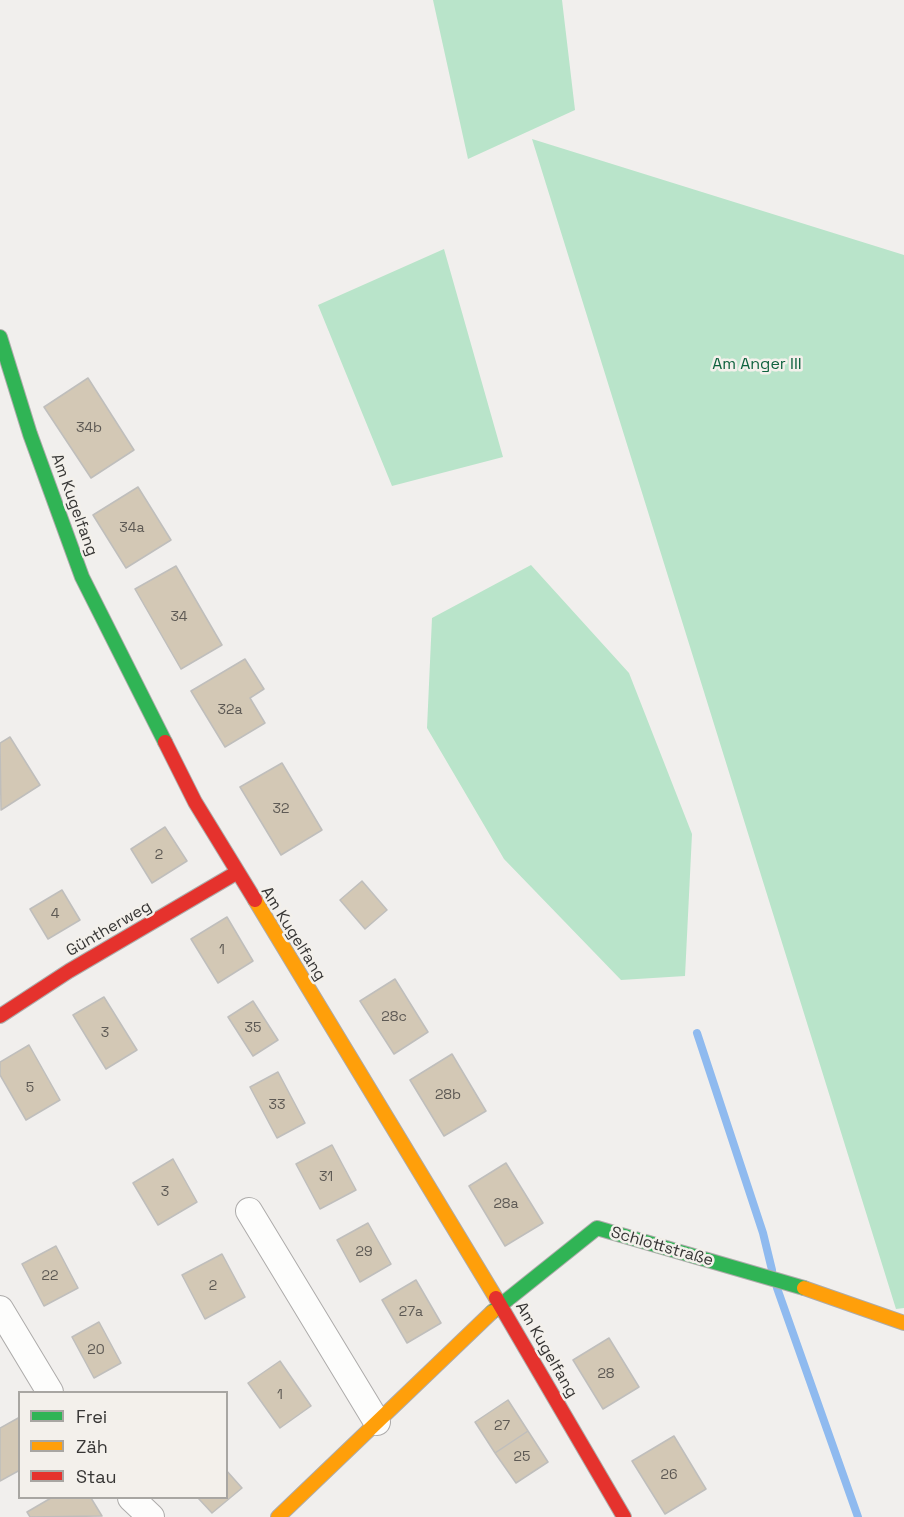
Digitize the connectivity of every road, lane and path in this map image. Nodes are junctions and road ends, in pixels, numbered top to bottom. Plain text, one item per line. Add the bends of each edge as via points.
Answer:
1 (0, 337) edge
2 (236, 873) junction
3 (0, 1016) edge
4 (249, 1211) dead end
5 (500, 1304) junction
6 (0, 1309) edge
7 (904, 1323) edge
8 (50, 1391) edge
9 (377, 1422) junction
10 (133, 1499) edge
11 (151, 1517) edge
12 (278, 1517) edge
13 (624, 1517) edge

1 - 2 street, Am Kugelfang via 82,577 195,802
2 - 3 street, Güntherweg
2 - 5 street, Am Kugelfang
4 - 9 street
5 - 7 street, Schlottstraße via 597,1228 797,1286
5 - 9 street, Schlottstraße
5 - 13 street, Am Kugelfang
6 - 8 street
9 - 12 street, Schlottstraße
10 - 11 street

